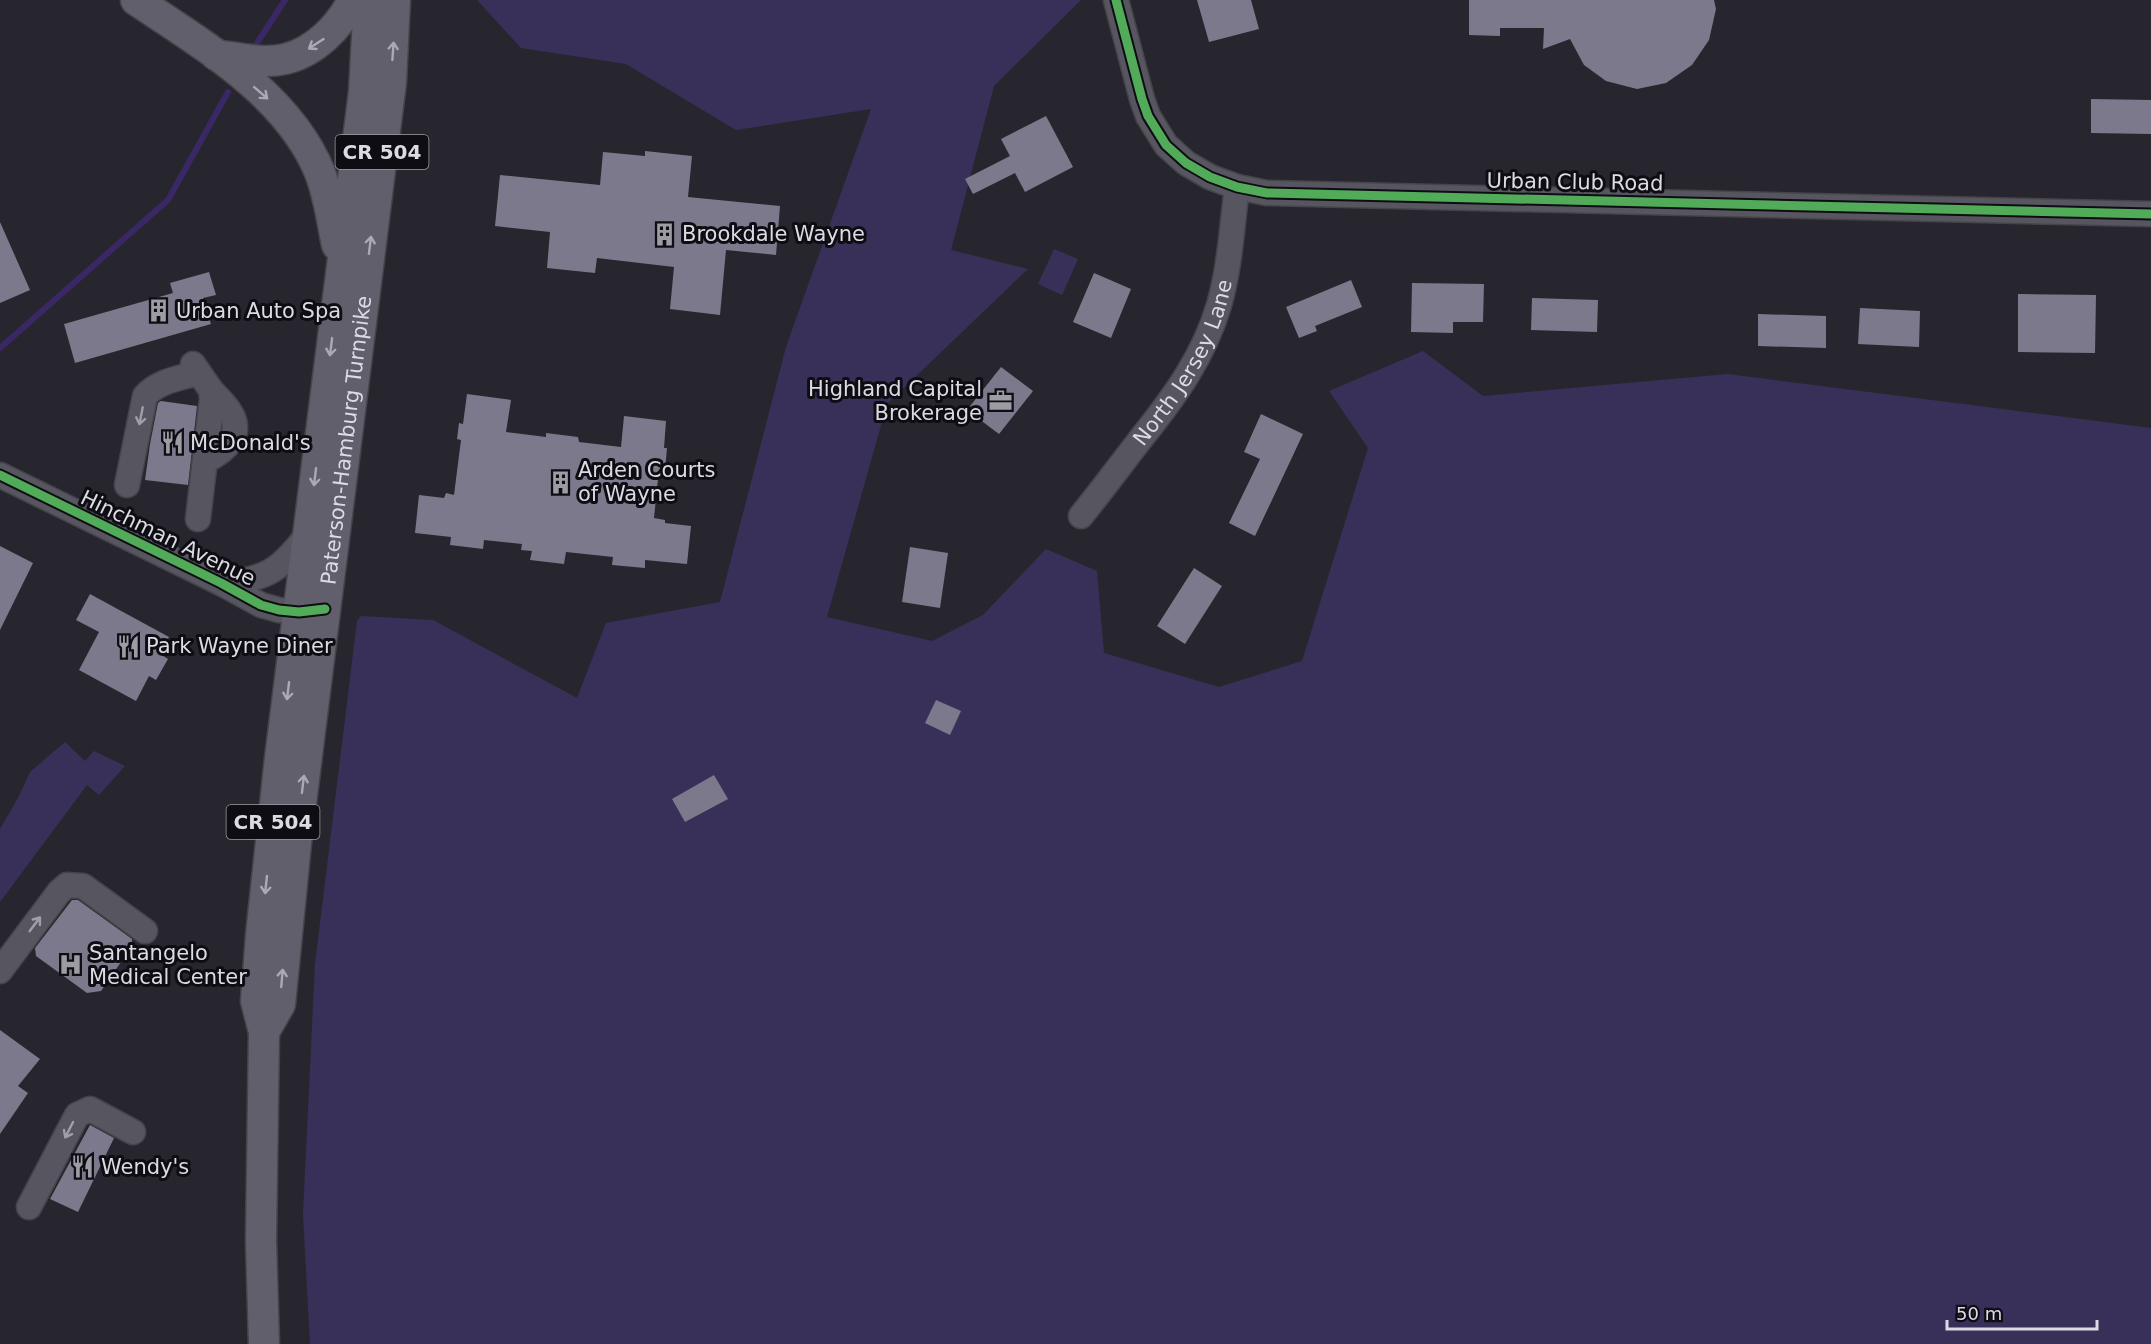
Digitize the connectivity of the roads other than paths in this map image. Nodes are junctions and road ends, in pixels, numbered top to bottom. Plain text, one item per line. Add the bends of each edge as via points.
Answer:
1 (136, 0) edge
2 (353, 0) edge
3 (369, 0) edge
4 (396, 0) edge
5 (1116, 0) edge
6 (216, 55) junction
7 (1237, 187) junction
8 (2151, 214) edge
9 (341, 268) junction
10 (0, 475) edge
11 (127, 484) dead end
12 (1082, 516) dead end
13 (198, 519) dead end
14 (308, 534) junction
15 (221, 583) junction
16 (312, 611) junction
17 (145, 931) dead end
18 (0, 971) edge
19 (133, 1132) dead end
20 (29, 1207) dead end
21 (264, 1344) edge

1 - 6 main road
2 -> 6 main road via 332,30 299,54 255,61
3 - 9 main road, CR 504 via 364,92
16 -> 4 main road, Paterson-Hamburg Turnpike / CR 504 via 390,93
5 - 7 street, Urban Club Road via 1142,99 1156,131 1186,163
6 -> 9 main road via 269,100 305,143 320,174
7 - 8 street, Urban Club Road via 1268,193
7 - 12 street, North Jersey Lane via 1227,269 1219,306 1205,342 1171,402
9 -> 14 main road, CR 504
10 - 15 street, Hinchman Avenue
13 -> 11 street via 212,399 201,376 160,384 145,396
14 - 15 street, Hinchman Avenue via 289,559 265,574 248,581
14 - 16 main road, CR 504
15 - 16 street, Hinchman Avenue via 261,605
16 - 21 main road, CR 504 via 280,758 259,950 256,1001 264,1032
18 -> 17 street via 67,885 83,886
19 -> 20 street via 90,1109 77,1114

